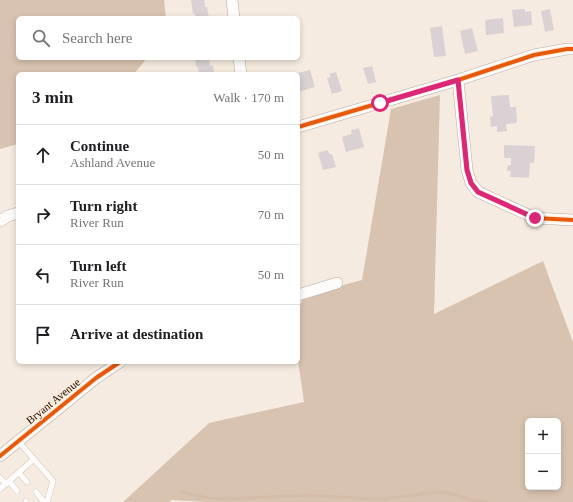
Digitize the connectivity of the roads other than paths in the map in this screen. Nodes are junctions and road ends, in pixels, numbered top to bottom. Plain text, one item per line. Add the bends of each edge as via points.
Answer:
1 (232, 0) edge
2 (234, 16) edge
3 (573, 49) edge
4 (239, 60) edge
5 (241, 72) edge
6 (458, 80) junction
7 (300, 126) edge
8 (16, 214) edge
9 (573, 220) edge
10 (0, 221) edge
11 (337, 283) dead end
12 (300, 294) edge
13 (117, 364) edge
14 (18, 441) junction
15 (0, 456) edge
16 (34, 460) junction
17 (19, 472) junction
18 (0, 478) edge
19 (7, 482) junction
20 (27, 482) dead end
21 (0, 489) edge
22 (17, 491) dead end
23 (36, 492) dead end
24 (44, 502) edge
25 (47, 502) edge

1 - 2 street
3 - 6 street via 534,55
4 - 5 street
6 - 7 street
6 - 9 street via 467,170 471,183 478,192 535,218
8 - 10 street
11 - 12 street
13 - 14 street, Bryant Avenue
14 - 15 street, Bryant Avenue
14 - 16 lane
16 - 17 lane
16 - 25 lane via 53,481
17 - 19 lane
17 - 20 lane
18 - 19 lane
19 - 21 lane
19 - 22 lane
23 - 24 lane

